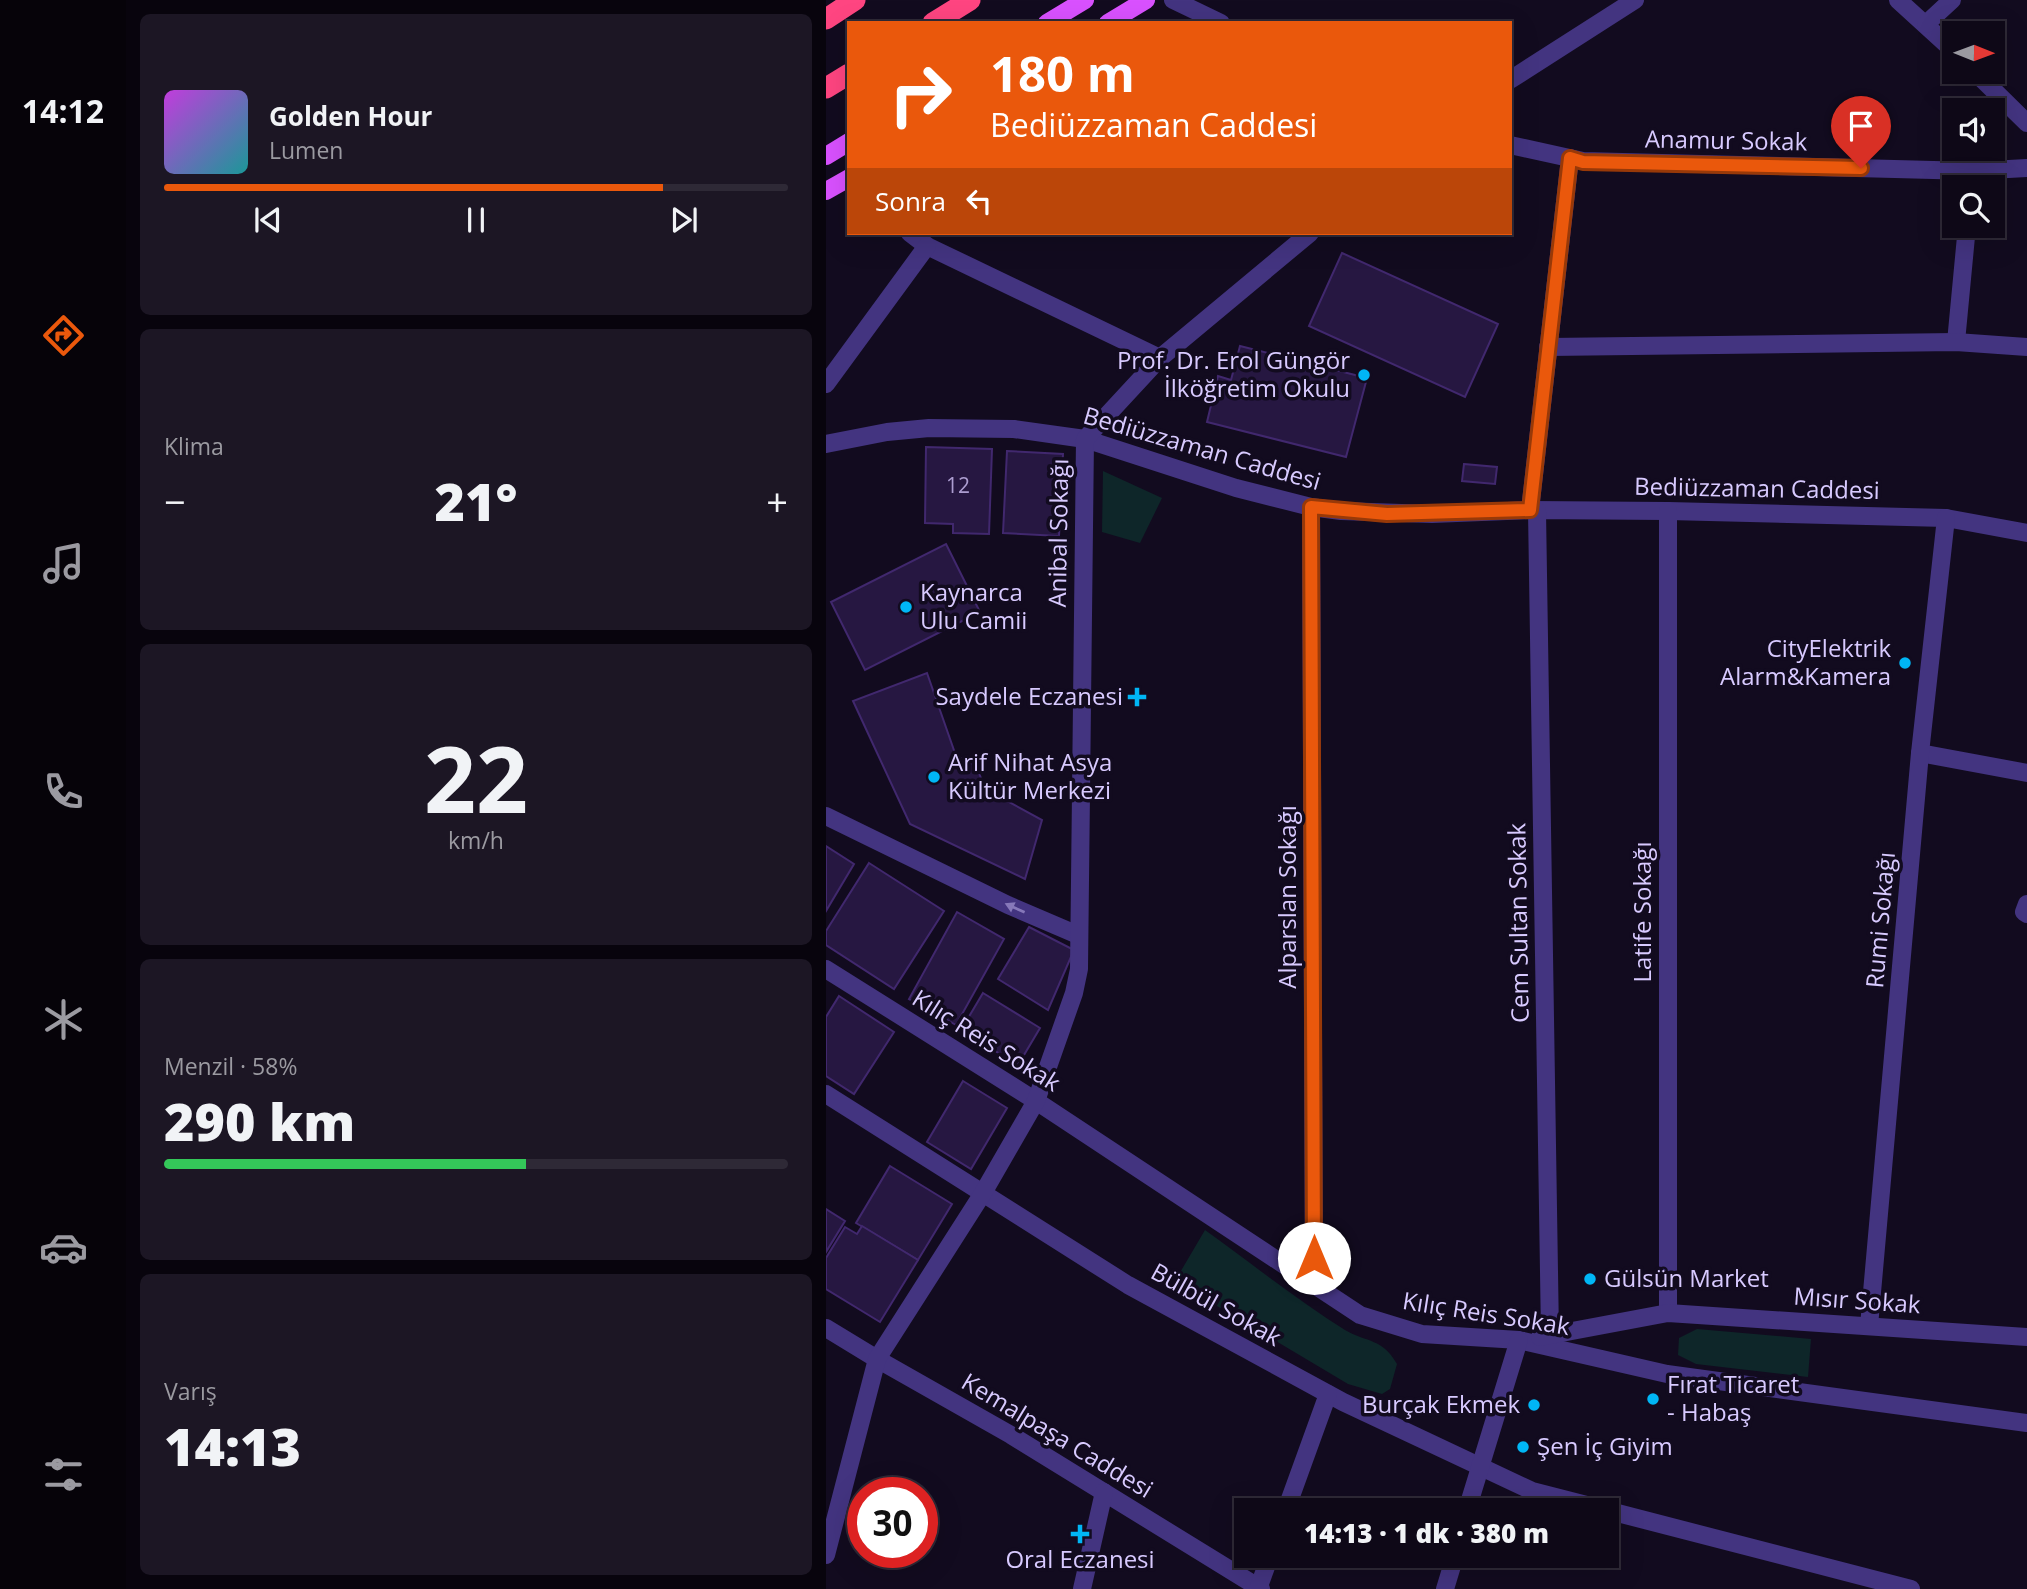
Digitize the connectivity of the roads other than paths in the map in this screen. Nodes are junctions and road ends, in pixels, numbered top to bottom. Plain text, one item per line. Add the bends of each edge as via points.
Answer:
1 (855, 0) edge
2 (970, 0) edge
3 (1084, 0) edge
4 (1146, 0) edge
5 (1173, 0) edge
6 (1635, 0) edge
7 (1898, 0) edge
8 (1952, 0) edge
9 (826, 19) edge
10 (936, 21) edge
11 (1050, 21) edge
12 (1111, 21) edge
13 (1217, 21) edge
14 (1926, 24) junction
15 (1942, 39) edge
16 (847, 75) edge
17 (1512, 79) edge
18 (1987, 84) edge
19 (826, 88) edge
20 (2027, 123) edge
21 (847, 143) edge
22 (1512, 145) edge
23 (826, 156) edge
24 (1570, 158) junction
25 (2027, 168) edge
26 (1991, 175) edge
27 (1942, 178) edge
28 (847, 181) edge
29 (826, 191) edge
30 (912, 235) edge
31 (1308, 235) edge
32 (1966, 238) edge
33 (927, 247) junction
34 (1956, 342) junction
35 (1548, 347) junction
36 (2027, 347) edge
37 (1160, 358) junction
38 (826, 384) edge
39 (1085, 439) junction
40 (826, 444) edge
41 (1311, 507) junction
42 (1533, 511) junction
43 (1668, 511) junction
44 (1946, 518) junction
45 (2027, 533) edge
46 (1920, 753) junction
47 (2027, 773) edge
48 (826, 816) edge
49 (2027, 904) edge
50 (2027, 914) edge
51 (1078, 935) junction
52 (826, 969) edge
53 (826, 1094) edge
54 (1036, 1101) junction
55 (983, 1193) junction
56 (1314, 1286) junction
57 (1668, 1313) junction
58 (1869, 1326) junction
59 (826, 1328) edge
60 (1550, 1335) junction
61 (2027, 1337) edge
62 (1519, 1340) junction
63 (877, 1359) junction
64 (1328, 1394) junction
65 (2027, 1423) edge
66 (1480, 1466) junction
67 (1104, 1492) junction
68 (1290, 1498) edge
69 (1471, 1498) edge
70 (1559, 1498) edge
71 (1619, 1513) edge
72 (826, 1555) edge
73 (1266, 1568) edge
74 (1451, 1568) edge
75 (1259, 1588) edge
76 (1082, 1589) edge
77 (1445, 1589) edge
78 (1910, 1589) edge

1 - 9 highway
2 - 10 highway
3 - 11 main road
4 - 12 main road
5 - 13 street
6 - 17 street
7 - 14 street
8 - 14 street
14 - 15 street
16 - 19 highway
18 - 20 street
21 - 23 main road
22 - 24 street, Anamur Sokak
24 - 27 street, Anamur Sokak
24 - 35 street, Cem Sultan Sokak
25 - 26 street, Anamur Sokak
28 - 29 main road
30 - 33 street
31 - 37 street, Anibal Sokağı
32 - 34 street
33 - 37 street
33 - 38 street
34 - 35 street
34 - 36 street
35 - 42 street, Cem Sultan Sokak
37 - 39 street, Anibal Sokağı
39 - 40 street, Bediüzzaman Caddesi via 1014,429 963,428 887,432
39 - 41 street, Bediüzzaman Caddesi via 1194,476
39 - 51 street, Anibal Sokağı
41 - 42 street, Bediüzzaman Caddesi via 1387,514
41 - 56 street, Alparslan Sokağı
42 - 43 street, Bediüzzaman Caddesi
42 - 60 street, Cem Sultan Sokak
43 - 44 street, Bediüzzaman Caddesi
43 - 57 street, Latife Sokağı
44 - 45 street, Bediüzzaman Caddesi
44 - 46 street, Rumi Sokağı
46 - 47 street
46 - 58 street, Rumi Sokağı
51 -> 48 street
49 - 50 street
51 - 54 street, Anibal Sokağı via 1074,993
52 - 54 street, Kılıç Reis Sokak
53 - 55 street, Bülbül Sokak
54 - 55 street, Anibal Sokağı
54 - 56 street, Kılıç Reis Sokak
55 - 63 street, Anibal Sokağı
55 - 64 street, Bülbül Sokak via 1128,1285
56 - 62 street, Kılıç Reis Sokak via 1360,1315 1422,1334
57 - 58 street, Mısır Sokak
57 - 60 street, Mısır Sokak
58 - 61 street, Mısır Sokak
59 - 63 street, Kemalpaşa Caddesi
60 - 62 street, Mısır Sokak
62 - 65 street, Kılıç Reis Sokak via 1667,1374
62 - 66 street
63 - 67 street, Kemalpaşa Caddesi
63 - 72 street, Anibal Sokağı
64 - 66 street, Bülbül Sokak
64 - 68 street
66 - 69 street
66 - 70 street, Bülbül Sokak via 1532,1491
67 - 75 street, Kemalpaşa Caddesi
67 - 76 street
71 - 78 street, Bülbül Sokak
73 - 75 street
74 - 77 street

